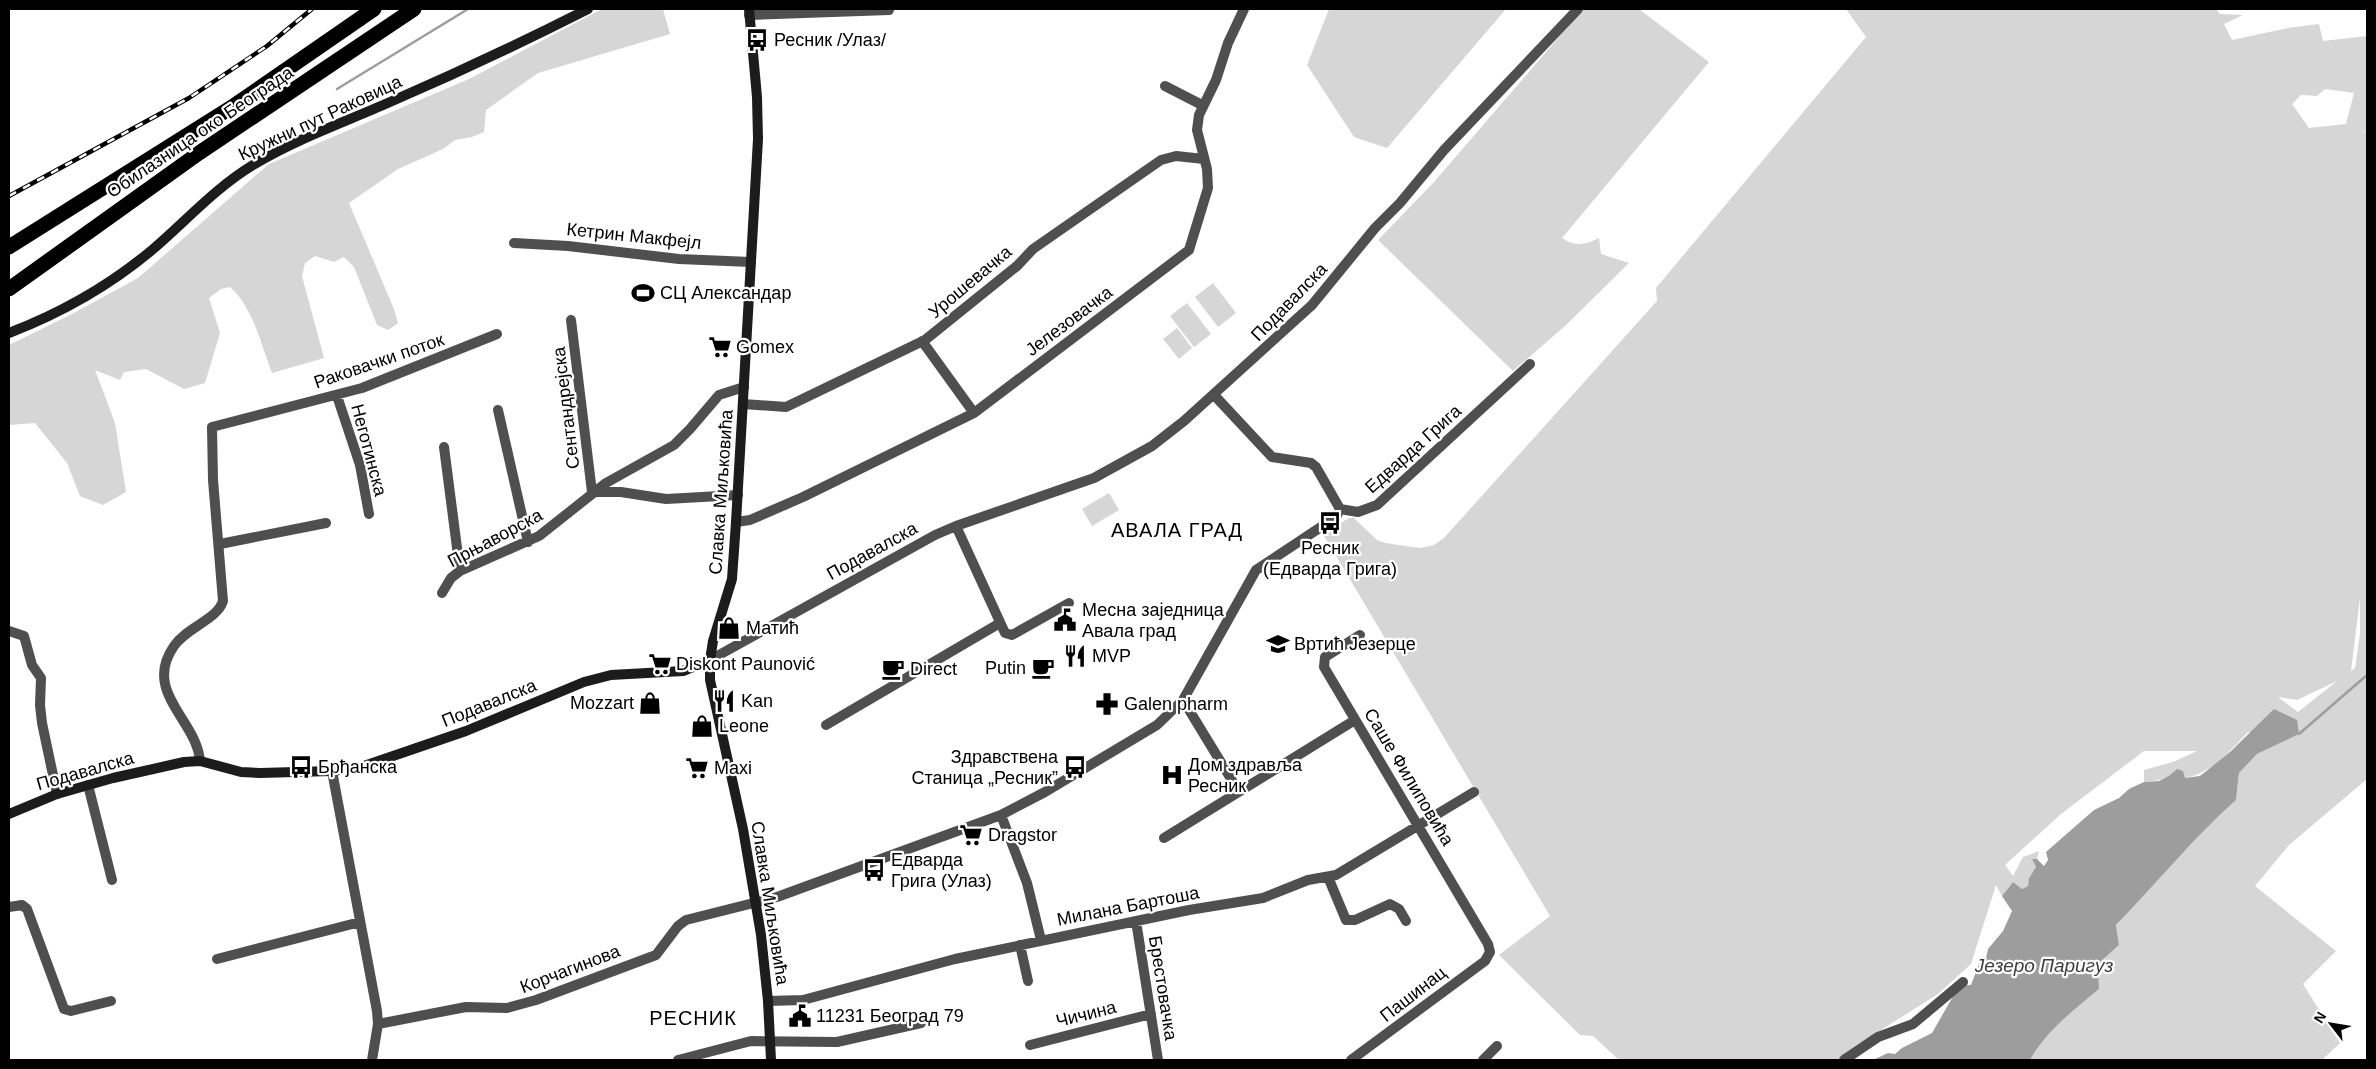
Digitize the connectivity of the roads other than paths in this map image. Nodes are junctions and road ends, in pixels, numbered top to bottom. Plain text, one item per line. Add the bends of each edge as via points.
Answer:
1 (374, 9) edge
2 (414, 9) edge
3 (588, 9) edge
4 (1244, 9) edge
5 (1578, 9) edge
6 (889, 10) edge
7 (749, 12) edge
8 (1165, 86) dead end
9 (1202, 105) junction
10 (1204, 159) junction
11 (514, 244) dead end
12 (9, 247) edge
13 (750, 262) junction
14 (9, 289) edge
15 (571, 320) dead end
16 (9, 333) edge
17 (497, 334) dead end
18 (922, 341) junction
19 (1530, 364) dead end
20 (744, 387) junction
21 (337, 396) junction
22 (1215, 396) junction
23 (743, 404) junction
24 (498, 410) dead end
25 (974, 413) junction
26 (444, 447) dead end
27 (592, 492) junction
28 (738, 495) junction
29 (1340, 509) junction
30 (369, 514) dead end
31 (736, 522) junction
32 (326, 523) dead end
33 (956, 526) junction
34 (528, 542) junction
35 (220, 544) junction
36 (460, 571) junction
37 (442, 593) dead end
38 (1069, 603) dead end
39 (1000, 623) junction
40 (9, 631) edge
41 (1360, 635) dead end
42 (710, 660) junction
43 (1183, 700) junction
44 (1355, 720) junction
45 (826, 725) dead end
46 (200, 762) junction
47 (332, 771) junction
48 (88, 785) junction
49 (1239, 792) junction
50 (1474, 792) dead end
51 (57, 794) junction
52 (9, 814) edge
53 (1001, 815) junction
54 (1420, 825) junction
55 (1164, 838) dead end
56 (1328, 877) junction
57 (112, 880) dead end
58 (756, 903) junction
59 (9, 906) edge
60 (1136, 921) junction
61 (1406, 921) dead end
62 (360, 922) junction
63 (1041, 940) junction
64 (1020, 944) junction
65 (1490, 949) joint
66 (217, 959) dead end
67 (1028, 981) dead end
68 (1962, 982) dead end
69 (111, 1000) dead end
70 (768, 1002) junction
71 (1151, 1014) junction
72 (921, 1023) dead end
73 (378, 1024) junction
74 (770, 1041) junction
75 (1030, 1045) dead end
76 (1497, 1046) dead end
77 (372, 1060) edge
78 (678, 1060) edge
79 (771, 1060) edge
80 (1158, 1060) edge
81 (1351, 1060) edge
82 (1483, 1060) edge
83 (1844, 1060) edge

1 - 12 highway, Обилазница око Београда via 235,105
2 - 14 highway, Обилазница око Београда via 199,153
3 - 16 street, Кружни пут Раковица via 253,165 110,281 83,299
4 - 9 street, Јелезовачка via 1216,80
5 - 22 street, Подавалска via 1444,150 1312,305
6 - 7 street
7 - 13 street, Славка Миљковића via 758,130
8 - 9 street
9 - 10 street, Јелезовачка via 1197,130
10 - 18 street, Урошевачка via 1176,156 1161,160 1033,249 994,285
10 - 25 street, Јелезовачка via 1208,194 1189,250
11 - 13 street, Кетрин Макфејл
13 - 20 street, Славка Миљковића
15 - 27 street, Сентандрејска
17 - 21 street, Раковачки поток
18 - 23 street, Урошевачка via 786,407
18 - 25 street
19 - 29 street, Едварда Грига via 1377,505 1358,512
20 - 23 street, Славка Миљковића
20 - 27 street, Прњаворска via 719,395 674,445
21 - 30 street, Неготинска via 360,466
21 - 35 street, Раковачки поток via 212,428 213,480
22 - 29 street via 1272,456 1311,463 1316,467
22 - 33 street, Подавалска via 1152,446 1094,478
23 - 28 street, Славка Миљковића
24 - 34 street
25 - 31 street, Јелезовачка via 803,497 750,520
26 - 36 street
27 - 28 street via 621,492 666,499
27 - 34 street, Прњаворска via 550,529
28 - 31 street, Славка Миљковића
29 - 43 street via 1336,517 1256,570
31 - 42 street, Славка Миљковића via 732,579
32 - 35 street
33 - 39 street
33 - 42 street, Подавалска
34 - 36 street, Прњаворска
35 - 46 street via 221,606 214,615 181,638 168,656 165,668 168,695 197,743
36 - 37 street, Прњаворска via 451,578
38 - 39 street via 1012,635 1005,633
39 - 45 street
40 - 51 street via 24,636 32,665 41,676 42,723
41 - 44 street, Саше Филиповића via 1328,655 1323,664
42 - 47 street, Подавалска via 683,671 600,677 418,748 360,767
42 - 58 street, Славка Миљковића via 714,706 743,829
43 - 49 street
43 - 53 street via 1157,725
44 - 49 street
44 - 54 street, Саше Филиповића
46 - 47 street, Подавалска via 246,773
46 - 48 street, Подавалска via 169,765
47 - 62 street
48 - 51 street, Подавалска
48 - 57 street
49 - 55 street
50 - 54 street, Милана Бартоша
51 - 52 street, Подавалска
53 - 58 street
53 - 63 street via 1027,883
54 - 56 street, Милана Бартоша
54 - 65 street, Саше Филиповића
56 - 60 street, Милана Бартоша via 1308,880 1252,901
56 - 61 street via 1346,920 1355,920 1390,904 1399,908
58 - 70 street, Славка Миљковића
58 - 73 street, Корчагинова via 686,920 656,955 523,1005 466,1007
59 - 69 street via 22,905 27,909 64,1009 71,1011
60 - 63 street, Милана Бартоша
60 - 71 street, Брестовачка
62 - 66 street
62 - 73 street
63 - 64 street, Милана Бартоша
64 - 67 street
64 - 70 street, Милана Бартоша via 803,1000
65 - 81 street, Пашинац via 1485,961
68 - 83 street via 1913,1024 1878,1037
70 - 74 street, Славка Миљковића
71 - 75 street, Чичина
71 - 80 street, Брестовачка
72 - 74 street via 837,1042
73 - 77 street
74 - 78 street via 751,1041
74 - 79 street, Славка Миљковића
76 - 82 street

